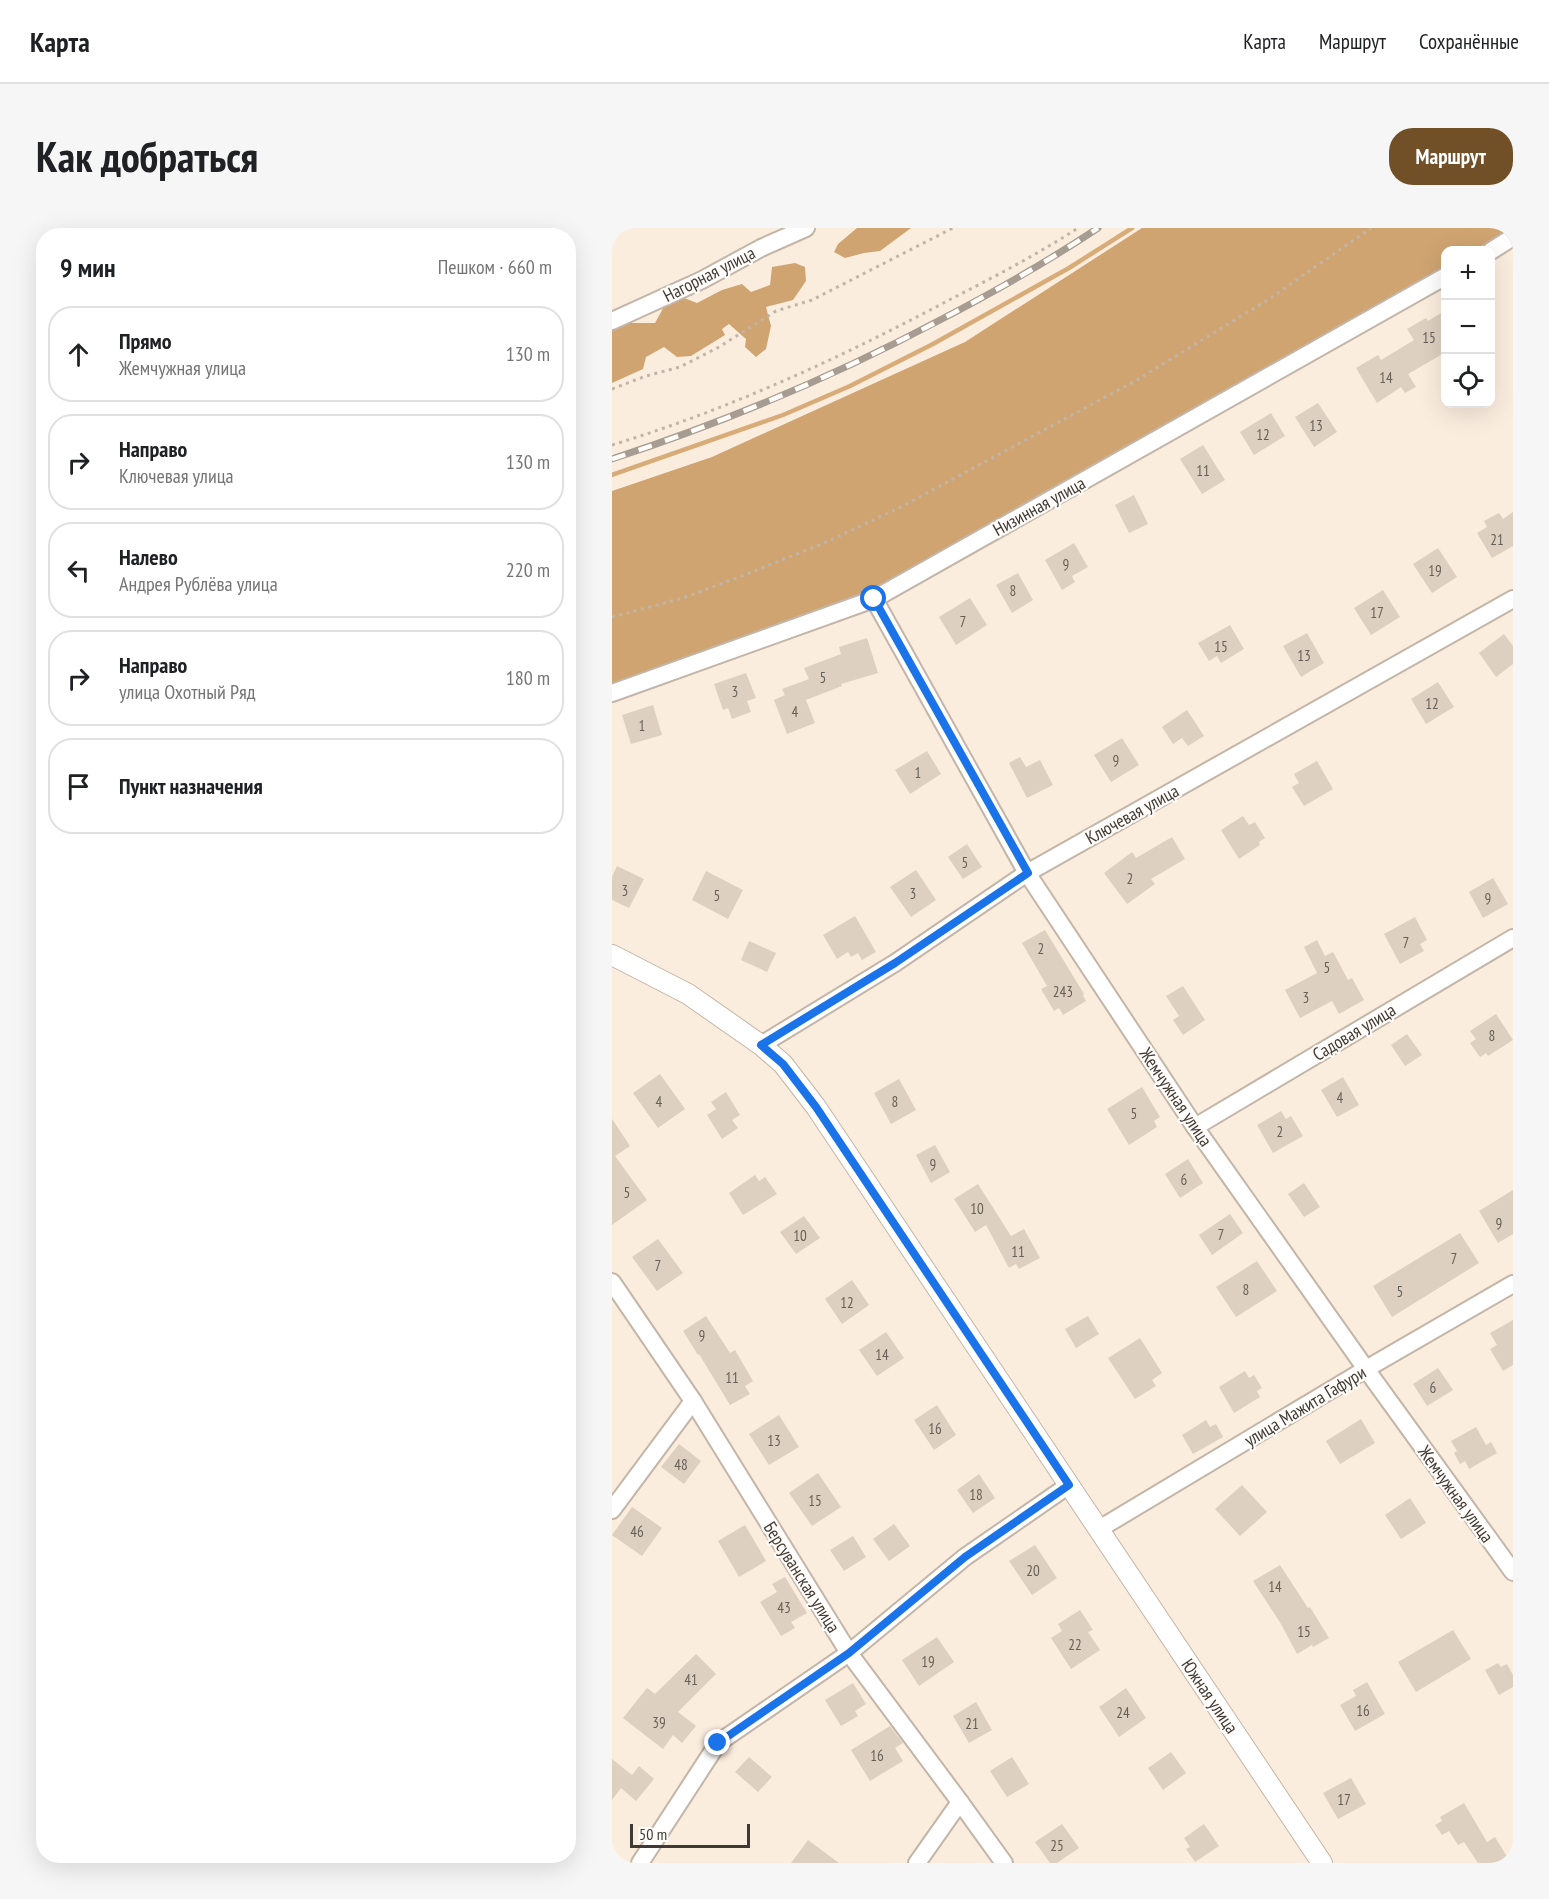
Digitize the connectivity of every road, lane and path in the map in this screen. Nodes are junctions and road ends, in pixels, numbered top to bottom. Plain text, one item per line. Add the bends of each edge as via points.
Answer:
1 (806, 228) edge
2 (953, 228) edge
3 (1078, 228) edge
4 (1371, 228) edge
5 (1513, 237) edge
6 (1495, 248) edge
7 (1441, 279) edge
8 (612, 321) edge
9 (612, 389) edge
10 (612, 445) edge
11 (874, 599) junction
12 (1513, 599) edge
13 (612, 617) edge
14 (612, 693) edge
15 (1028, 873) junction
16 (1513, 938) edge
17 (612, 955) edge
18 (761, 1045) junction
19 (1195, 1127) junction
20 (612, 1282) edge
21 (1513, 1284) edge
22 (1366, 1369) junction
23 (693, 1401) junction
24 (1069, 1485) junction
25 (612, 1510) edge
26 (1099, 1529) junction
27 (1513, 1572) edge
28 (849, 1653) junction
29 (960, 1802) junction
30 (640, 1863) edge
31 (917, 1863) edge
32 (1004, 1863) edge
33 (1322, 1863) edge

1 - 8 street, Нагорная улица
2 - 9 path via 812,300 776,311 681,367
3 - 10 path via 979,285 821,365
4 - 13 path via 1276,294 1137,380 899,508 734,579
5 - 6 street
7 - 11 street, Низинная улица
11 - 14 street, Низинная улица
11 - 15 street, Жемчужная улица
12 - 15 street, Ключевая улица
15 - 18 street, Ключевая улица via 895,963
15 - 19 street, Жемчужная улица
16 - 19 street, Садовая улица
17 - 18 street, Южная улица via 688,994
18 - 24 street, Южная улица via 783,1064 816,1107
19 - 22 street, Жемчужная улица
20 - 23 street, Берсуванская улица
21 - 22 street, улица Мажита Гафури
22 - 26 street, улица Мажита Гафури
22 - 27 street, Жемчужная улица
23 - 25 street
23 - 28 street, Берсуванская улица
24 - 26 street, Южная улица
24 - 28 street via 965,1557
26 - 33 street, Южная улица
28 - 29 street, Берсуванская улица
28 - 30 street via 718,1743
29 - 31 street
29 - 32 street, Берсуванская улица

